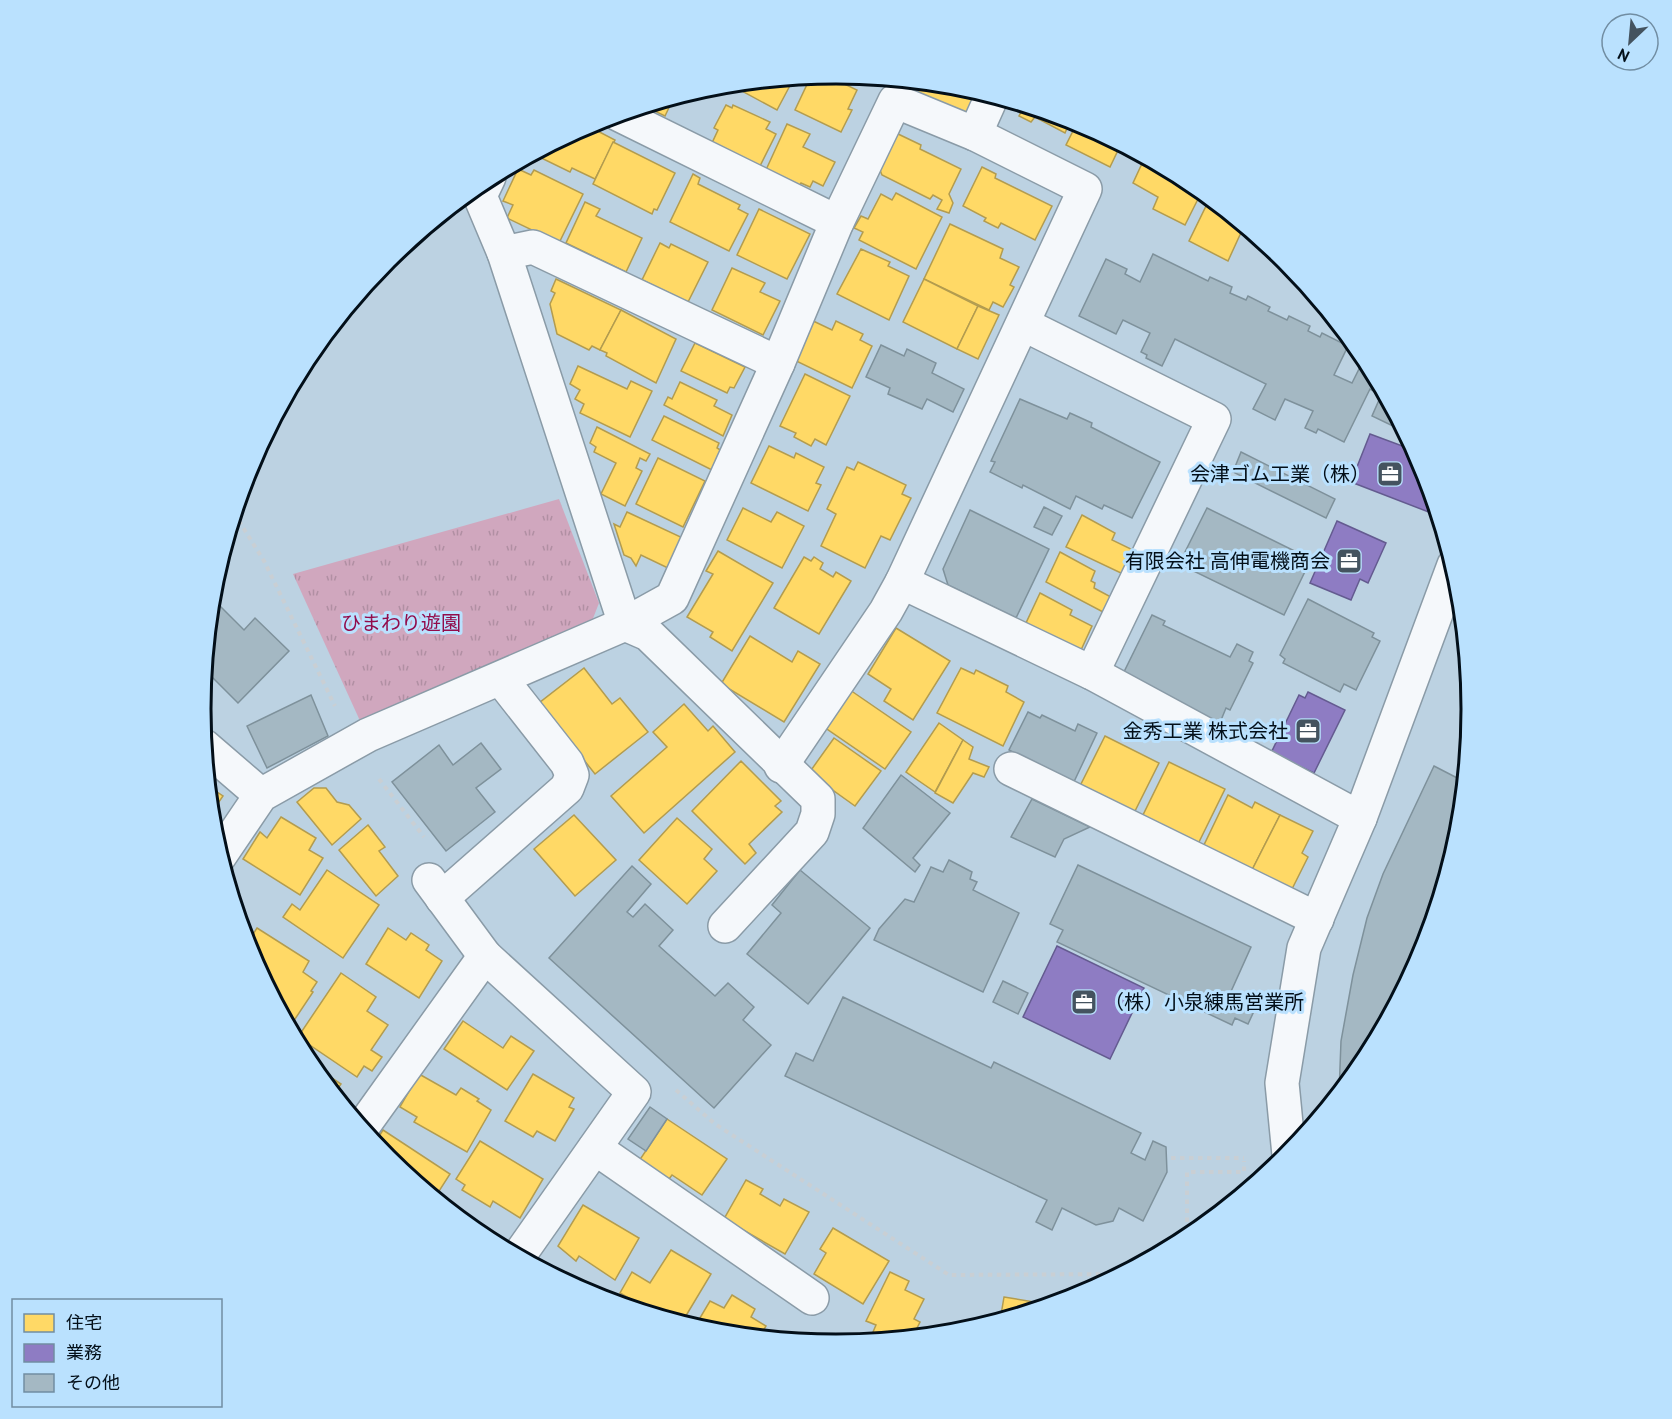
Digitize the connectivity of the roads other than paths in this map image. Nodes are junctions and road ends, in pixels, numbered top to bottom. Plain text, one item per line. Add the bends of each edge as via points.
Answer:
1 (989, 103) edge
2 (629, 119) edge
3 (975, 134) junction
4 (481, 194) edge
5 (837, 222) junction
6 (504, 253) junction
7 (1023, 324) junction
8 (778, 363) junction
9 (902, 582) junction
10 (1448, 582) edge
11 (625, 624) junction
12 (1092, 673) junction
13 (501, 679) junction
14 (212, 753) edge
15 (781, 766) junction
16 (1011, 770) dead end
17 (261, 795) junction
18 (1360, 818) junction
19 (226, 846) edge
20 (1317, 919) junction
21 (725, 926) dead end
22 (484, 956) junction
23 (366, 1122) edge
24 (1290, 1140) edge
25 (595, 1149) junction
26 (522, 1251) edge
27 (812, 1298) dead end

1 - 3 street
2 - 5 street
3 - 5 street via 895,101
3 - 7 street via 1085,189
4 - 6 street
5 - 8 street
6 - 8 street via 533,247
6 - 11 street
7 - 9 street
7 - 12 street via 1214,419
8 - 11 street via 672,598
9 - 12 street
9 - 15 street
10 - 18 street
11 - 13 street
11 - 15 street via 648,634
12 - 18 street
13 - 17 street via 368,735
13 - 22 street via 567,763 572,775 567,788 443,887
14 - 17 street
15 - 21 street via 818,799 812,832
16 - 20 street
17 - 19 street
18 - 20 street
20 - 24 street via 1304,948 1282,1083
22 - 23 street
22 - 25 street via 634,1092
25 - 26 street
25 - 27 street

